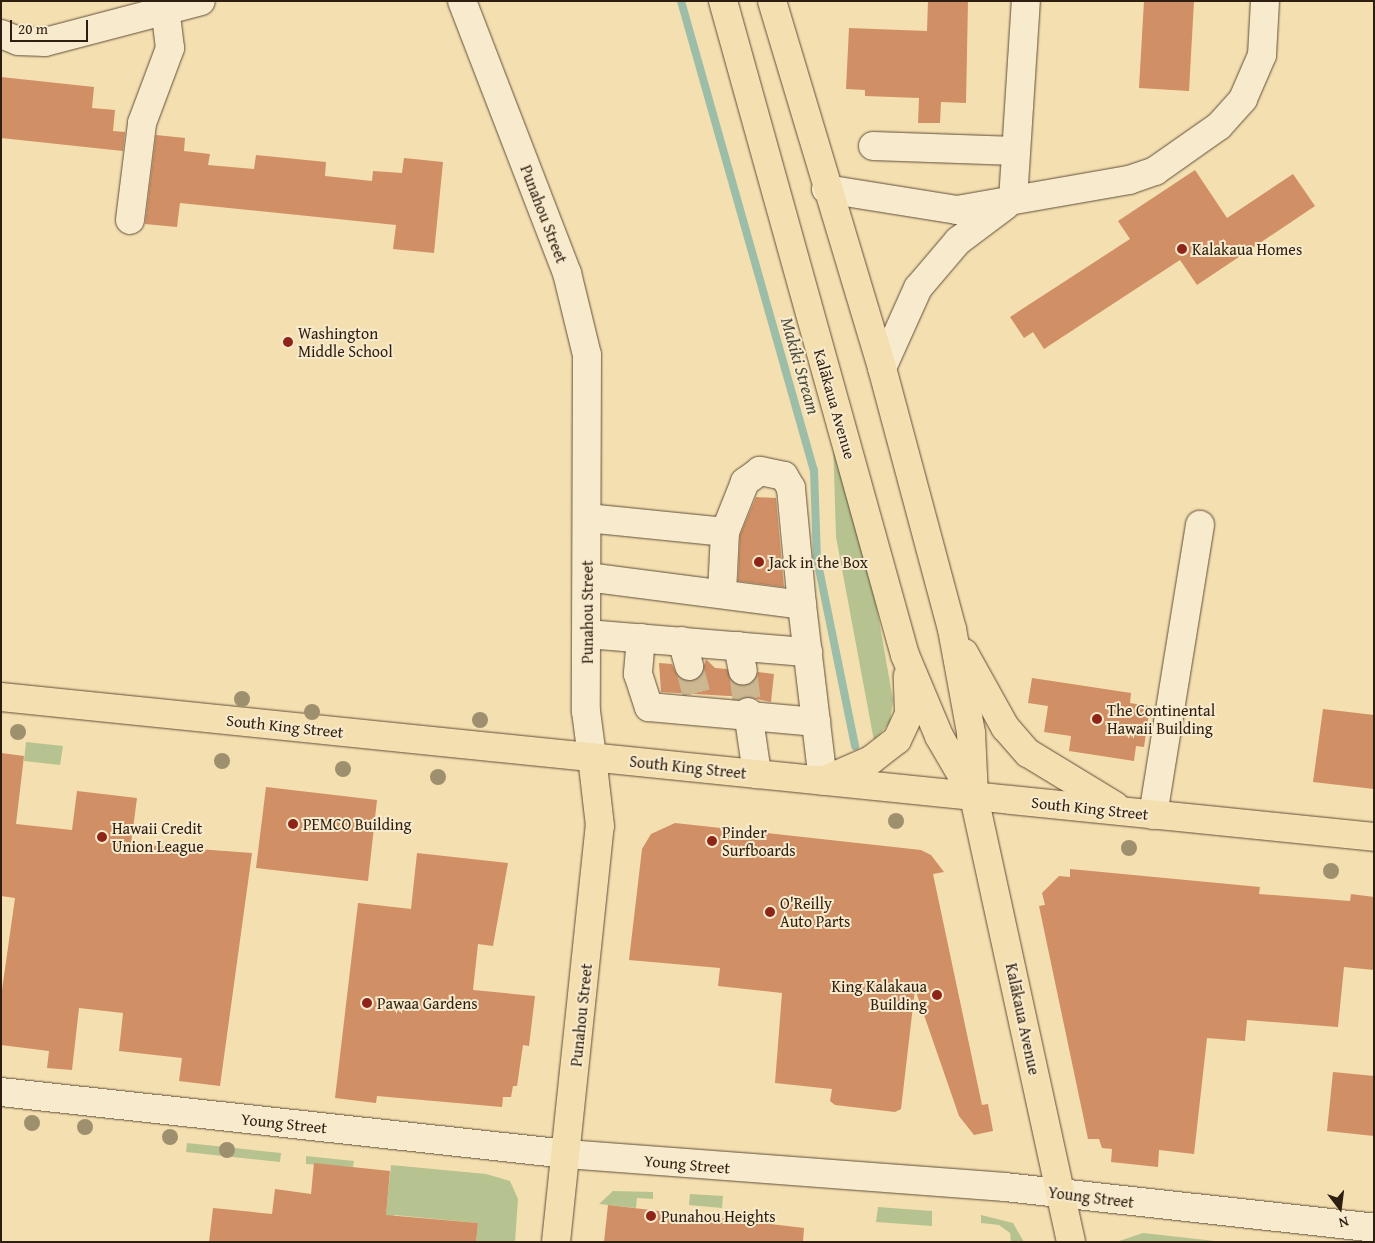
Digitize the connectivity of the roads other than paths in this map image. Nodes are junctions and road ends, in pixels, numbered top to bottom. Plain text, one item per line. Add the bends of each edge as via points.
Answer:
1 (201, 1) edge
2 (462, 1) edge
3 (723, 1) edge
4 (772, 1) edge
5 (1026, 1) edge
6 (1265, 1) edge
7 (165, 8) junction
8 (1, 34) edge
9 (873, 146) dead end
10 (1016, 151) junction
11 (826, 189) junction
12 (1013, 200) junction
13 (130, 220) dead end
14 (882, 368) junction
15 (587, 518) junction
16 (1200, 524) dead end
17 (724, 532) junction
18 (587, 577) junction
19 (722, 594) junction
20 (802, 605) junction
21 (952, 629) junction
22 (587, 634) junction
23 (641, 638) junction
24 (808, 652) junction
25 (904, 655) junction
26 (1, 697) edge
27 (749, 715) junction
28 (816, 722) junction
29 (592, 758) junction
30 (757, 774) junction
31 (823, 781) junction
32 (974, 797) junction
33 (1141, 814) junction
34 (1374, 837) edge
35 (1, 1092) edge
36 (567, 1154) junction
37 (1061, 1193) junction
38 (1374, 1228) edge
39 (556, 1242) edge
40 (1071, 1242) edge

1 - 7 street
2 - 15 street, Punahou Street via 577,304 587,355
3 - 25 main road, Kalākaua Avenue
4 - 11 main road, Kalākaua Avenue
5 - 10 street
6 - 12 street via 1258,71 1243,99 1219,126 1142,176
7 - 8 street via 45,42 18,41
7 - 13 street via 170,48 142,123
9 - 10 street
10 - 12 street
11 - 12 street via 938,210
11 - 14 main road, Kalākaua Avenue
12 - 14 street via 958,242 932,270 918,288
14 - 21 main road, Kalākaua Avenue
15 - 17 street
15 - 18 street, Punahou Street
16 - 33 street
17 - 19 street
17 - 20 street via 745,482 760,471 784,476 791,488
18 - 19 street
18 - 22 street, Punahou Street
19 - 20 street
20 - 24 street
21 - 32 main road, Kalākaua Avenue via 971,733
21 - 33 main road via 993,708 1028,754
22 - 23 street
22 - 29 street, Punahou Street via 586,711
23 - 24 street via 686,653 741,659
23 - 27 street via 638,674 649,707
24 - 28 street
25 - 31 main road via 910,700 902,733 881,754
25 - 32 main road, Kalākaua Avenue via 939,736
26 - 29 main road, South King Street
27 - 28 street
27 - 30 street
28 - 31 street
29 - 30 main road, South King Street
29 - 36 main road, Punahou Street via 600,826
30 - 31 main road, South King Street
31 - 32 main road, South King Street
32 - 33 main road, South King Street
32 - 37 main road, Kalākaua Avenue
33 - 34 main road, South King Street
35 - 36 street, Young Street
36 - 37 street, Young Street
36 - 39 main road, Punahou Street
37 - 38 street, Young Street
37 - 40 main road, Kalākaua Avenue

